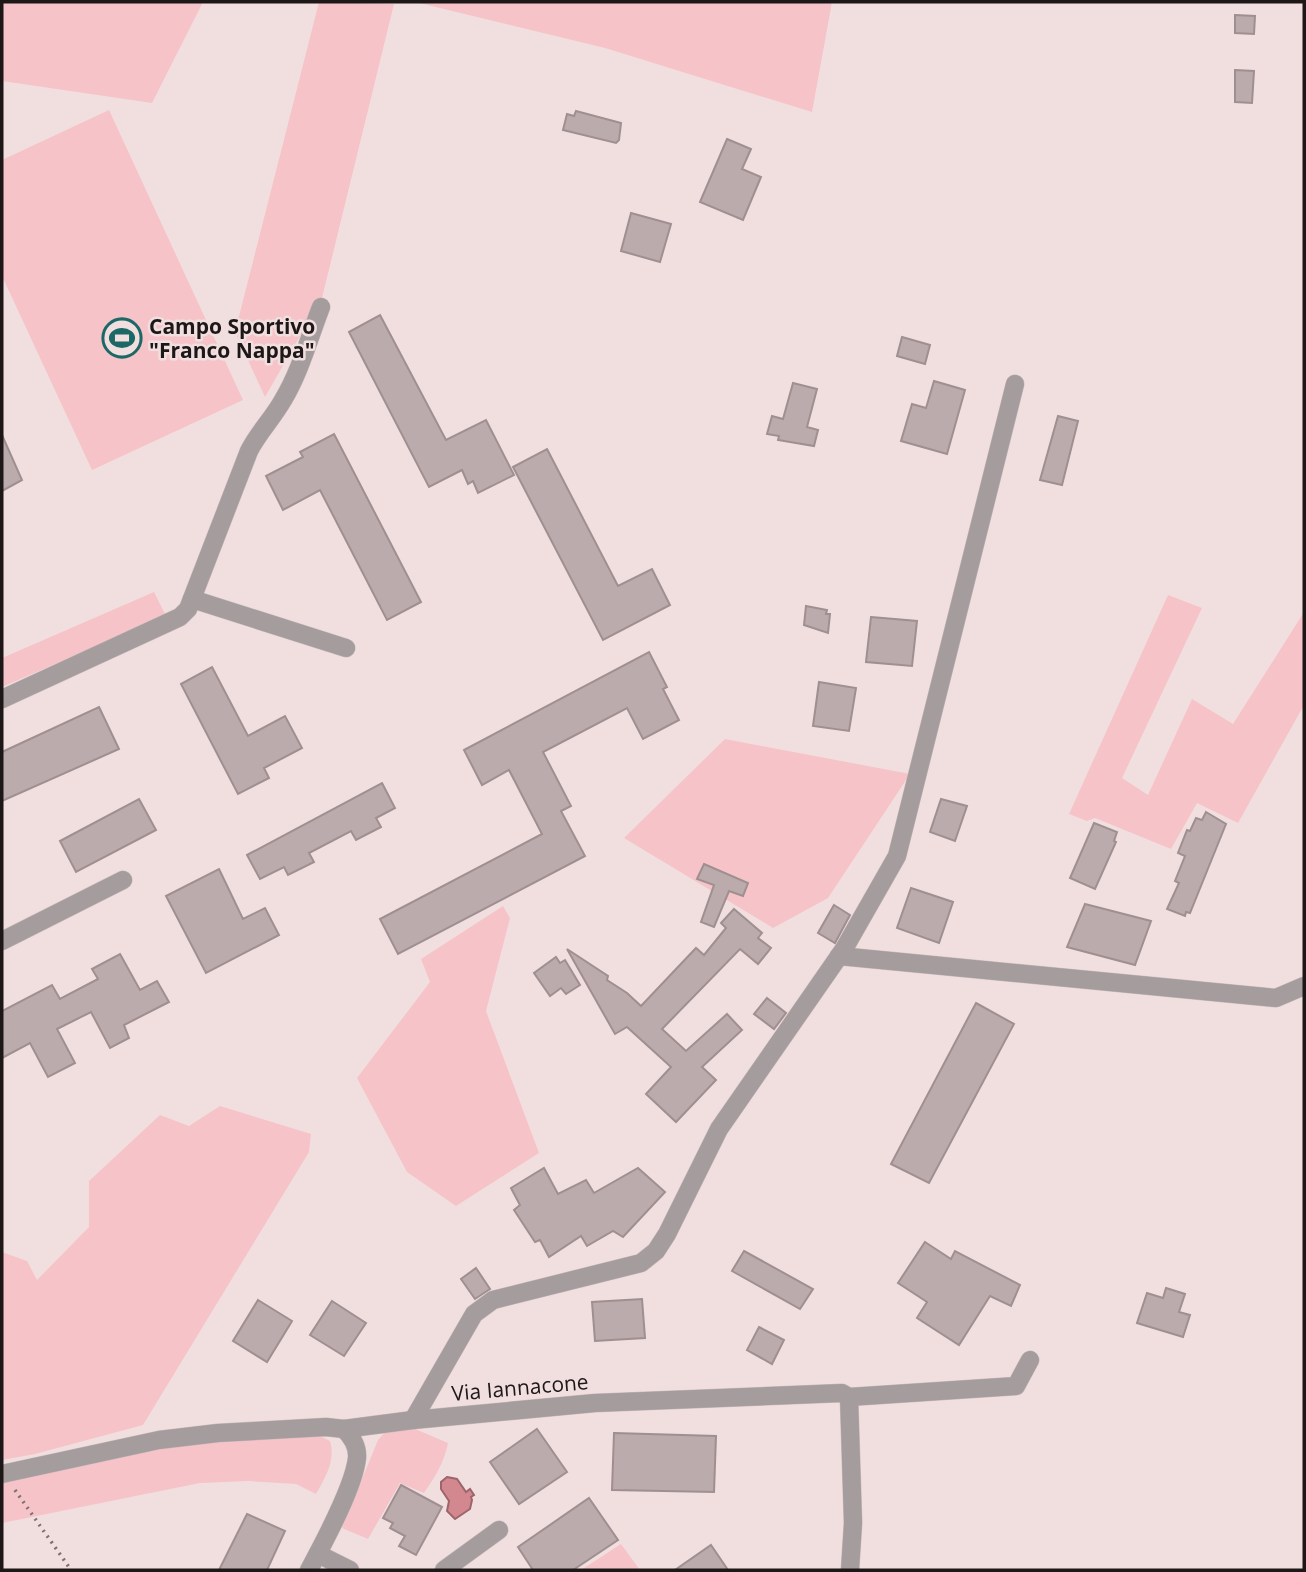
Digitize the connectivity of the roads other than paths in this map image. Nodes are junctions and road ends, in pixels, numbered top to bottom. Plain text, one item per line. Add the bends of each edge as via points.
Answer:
1 (321, 307) dead end
2 (1016, 384) dead end
3 (192, 599) junction
4 (346, 648) dead end
5 (2, 699) edge
6 (123, 880) dead end
7 (2, 941) edge
8 (839, 956) junction
9 (1304, 986) edge
10 (1030, 1360) dead end
11 (849, 1397) junction
12 (413, 1420) junction
13 (344, 1429) junction
14 (3, 1474) edge
15 (499, 1530) dead end
16 (313, 1562) edge
17 (350, 1570) edge
18 (443, 1570) edge
19 (850, 1570) edge

1 - 3 street via 294,379 249,451
2 - 8 street via 897,856
3 - 4 street
3 - 5 street via 180,617
6 - 7 street
8 - 9 street via 1276,998
8 - 12 street via 719,1129 656,1251 641,1263 493,1300 474,1314
10 - 11 street, Via Iannacone via 1016,1386
11 - 12 street, Via Iannacone via 842,1393 608,1402
11 - 19 street
12 - 13 street, Via Iannacone
13 - 14 street, Via Iannacone via 159,1440
13 - 16 street via 357,1458
15 - 18 street
16 - 17 street

